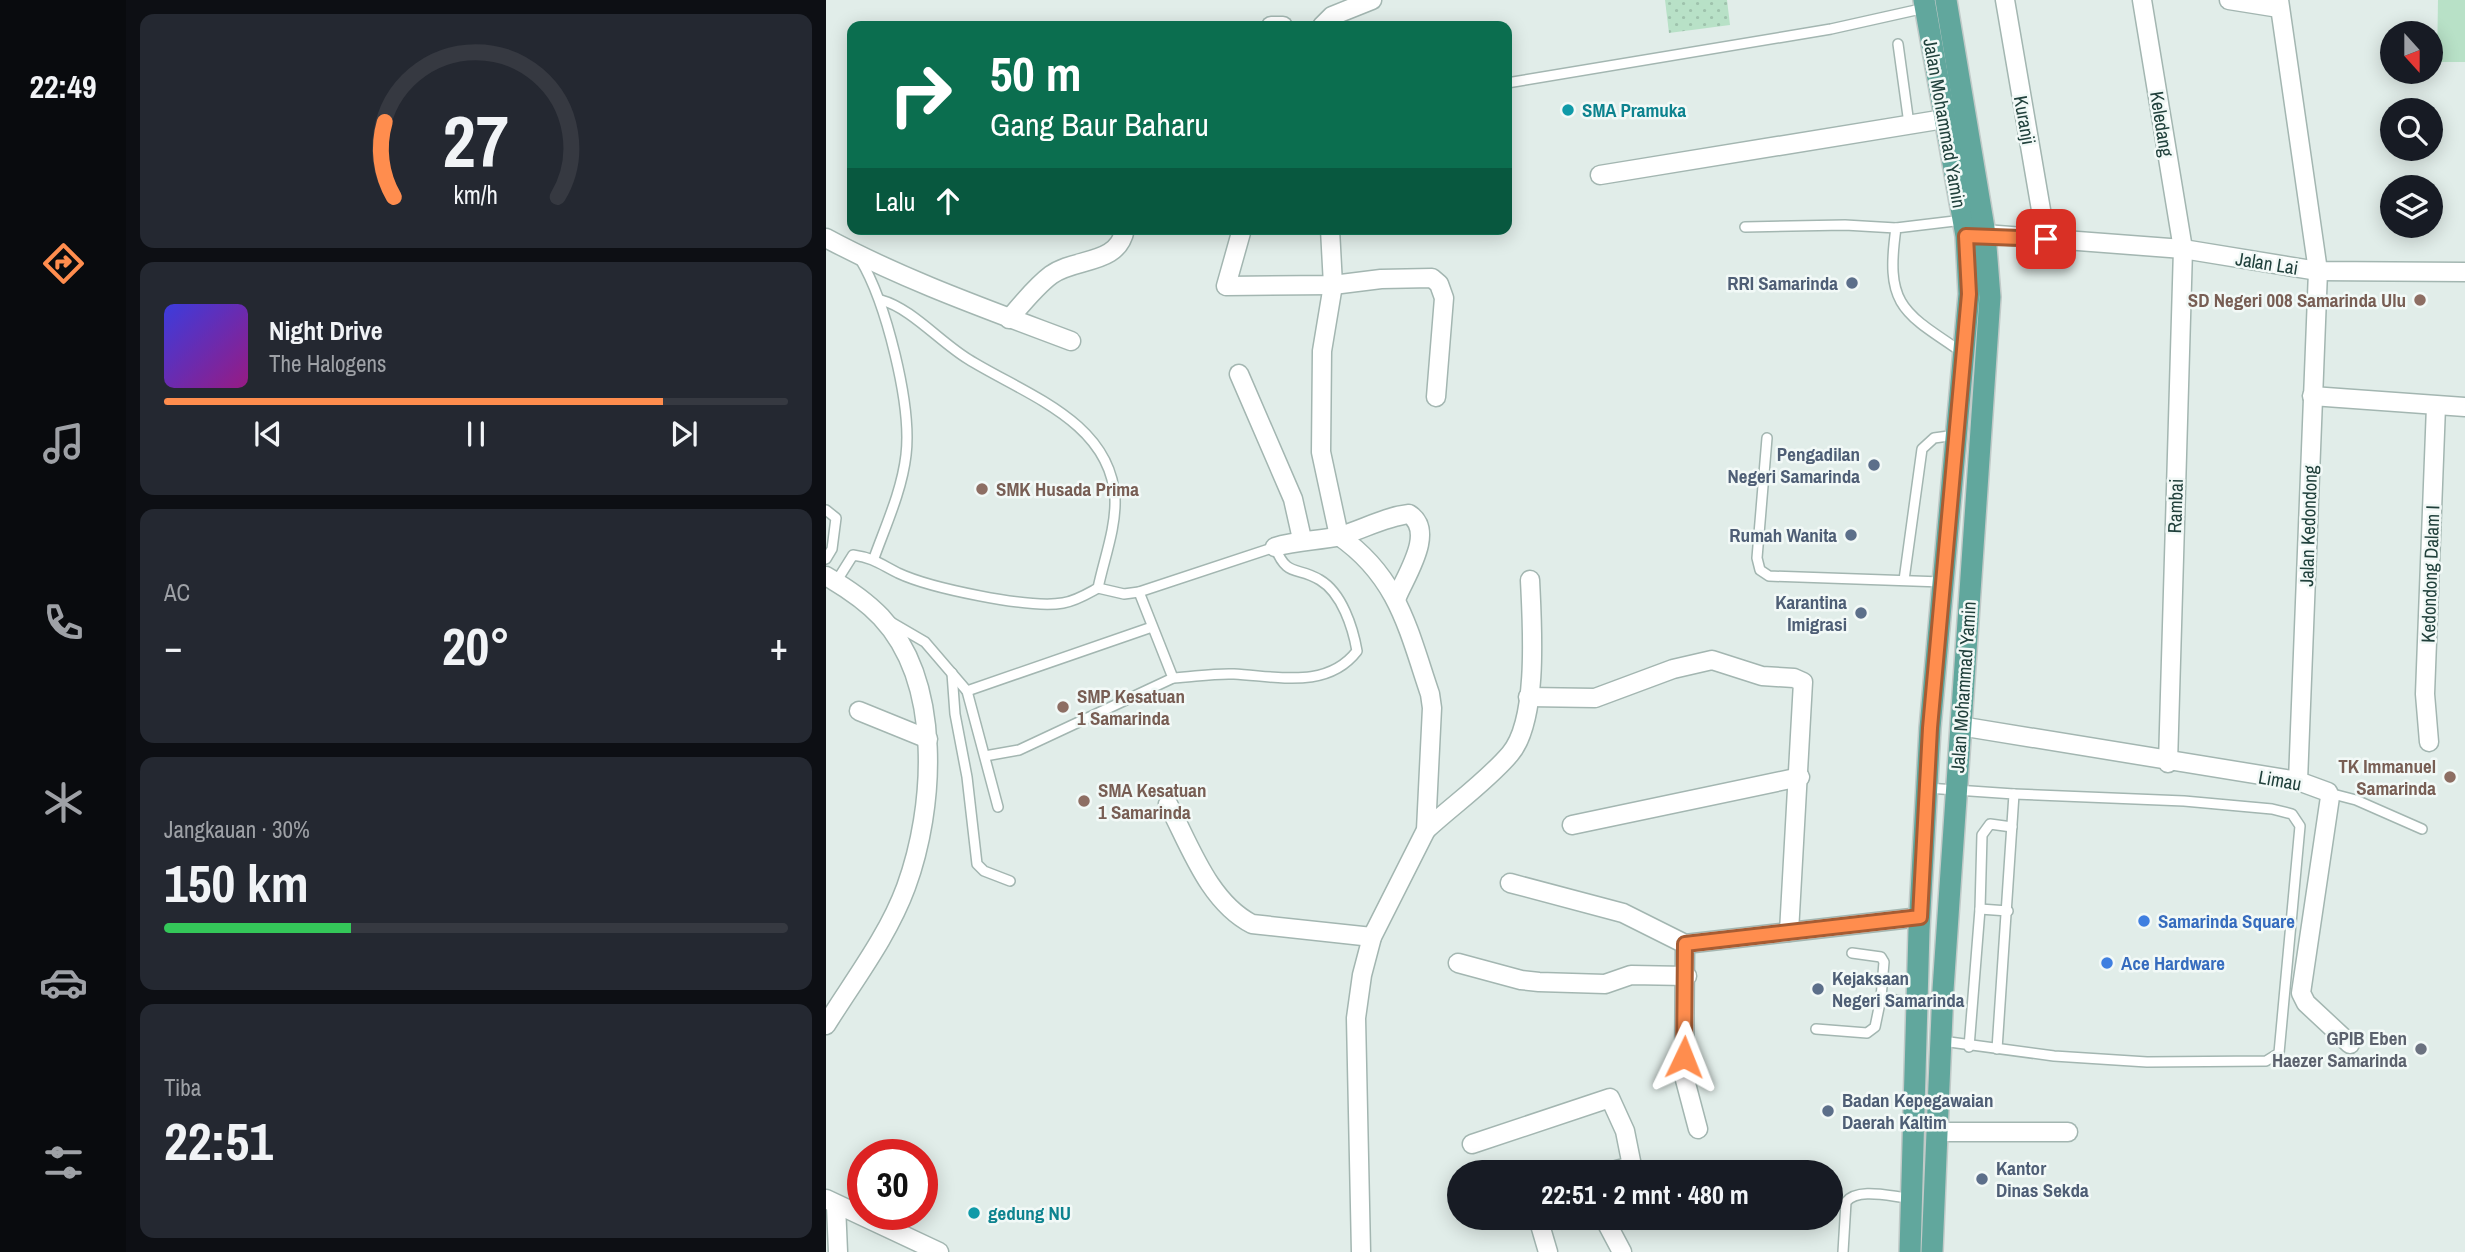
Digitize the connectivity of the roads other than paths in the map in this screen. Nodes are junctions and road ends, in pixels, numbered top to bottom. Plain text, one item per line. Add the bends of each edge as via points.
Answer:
1 (1372, 0) edge
2 (1946, 0) edge
3 (2005, 0) edge
4 (2143, 0) edge
5 (2229, 0) edge
6 (1925, 4) edge
7 (2279, 4) edge
8 (1327, 21) edge
9 (1898, 44) dead end
10 (1512, 82) edge
11 (1944, 119) junction
12 (1909, 124) junction
13 (1600, 175) dead end
14 (1745, 227) dead end
15 (1896, 228) junction
16 (1971, 230) junction
17 (1123, 235) edge
18 (1240, 235) edge
19 (1330, 235) edge
20 (826, 238) edge
21 (2046, 239) junction
22 (2183, 249) junction
23 (857, 254) junction
24 (2318, 271) junction
25 (2465, 272) edge
26 (1333, 285) junction
27 (881, 300) junction
28 (1009, 319) junction
29 (1071, 341) dead end
30 (1964, 353) junction
31 (1239, 374) dead end
32 (2312, 396) junction
33 (1436, 397) dead end
34 (2436, 405) junction
35 (2465, 407) edge
36 (1956, 435) junction
37 (1768, 438) dead end
38 (826, 510) edge
39 (1339, 536) junction
40 (1302, 539) junction
41 (1275, 547) junction
42 (874, 558) junction
43 (826, 559) edge
44 (831, 579) edge
45 (1530, 580) dead end
46 (1904, 580) junction
47 (1942, 582) junction
48 (1098, 588) junction
49 (1139, 592) junction
50 (1397, 597) junction
51 (882, 618) junction
52 (1152, 627) junction
53 (952, 673) junction
54 (1173, 678) junction
55 (967, 691) junction
56 (1528, 697) junction
57 (859, 712) dead end
58 (1960, 726) junction
59 (928, 739) junction
60 (2429, 742) dead end
61 (985, 756) junction
62 (2168, 762) junction
63 (1800, 776) junction
64 (2298, 781) junction
65 (1927, 788) junction
66 (1956, 790) junction
67 (2328, 792) junction
68 (2014, 794) junction
69 (1168, 804) dead end
70 (999, 807) dead end
71 (1572, 825) dead end
72 (2012, 827) junction
73 (2422, 829) dead end
74 (1426, 830) junction
75 (1010, 881) dead end
76 (1510, 883) dead end
77 (1980, 909) junction
78 (2008, 911) junction
79 (1920, 917) junction
80 (1789, 932) junction
81 (1372, 937) junction
82 (1685, 944) junction
83 (1852, 953) dead end
84 (1458, 963) dead end
85 (1686, 976) junction
86 (1881, 998) junction
87 (1917, 1004) junction
88 (826, 1025) edge
89 (1816, 1029) dead end
90 (1941, 1041) junction
91 (2350, 1044) dead end
92 (1969, 1047) junction
93 (1997, 1049) junction
94 (1698, 1129) dead end
95 (1938, 1132) junction
96 (2068, 1132) dead end
97 (1472, 1144) dead end
98 (1631, 1160) edge
99 (1912, 1199) junction
100 (831, 1202) edge
101 (1542, 1230) edge
102 (1610, 1230) edge
103 (838, 1252) edge
104 (939, 1252) edge
105 (1361, 1252) edge
106 (1548, 1252) edge
107 (1622, 1252) edge
108 (1843, 1252) edge
109 (1910, 1252) edge
110 (1932, 1252) edge

1 - 8 street
2 - 16 main road, Jalan Mohammad Yamin
3 - 21 street, Kuranji
4 - 22 street, Keledang
5 - 7 street
6 - 10 lane via 1831,29
6 - 11 main road, Jalan Mohammad Yamin
7 - 24 street, Jalan Lai
9 - 12 lane
11 - 12 street
11 - 16 main road, Jalan Mohammad Yamin
12 - 13 street
14 - 15 lane
15 - 16 lane
15 - 30 lane via 1893,277 1901,304 1915,320
16 - 21 street, Jalan Lai
16 - 30 main road, Jalan Mohammad Yamin
16 - 58 main road, Jalan Mohammad Yamin via 1990,297
17 - 28 street via 1109,255 1053,274
18 - 26 street via 1226,286
19 - 26 street
20 - 23 street
21 - 22 street, Jalan Lai
22 - 24 street, Jalan Lai
22 - 62 street, Rambai
23 - 27 lane
23 - 28 street
24 - 25 street
24 - 32 street, Jalan Kedondong
26 - 33 street via 1419,278 1432,278 1439,284 1444,298
26 - 39 street via 1322,351 1321,452
27 - 42 lane via 907,422 906,456
27 - 48 lane via 899,305 950,348 1069,417 1089,434 1104,460 1115,497
28 - 29 street
30 - 36 main road, Jalan Mohammad Yamin
31 - 40 street via 1293,499
32 - 34 street
32 - 64 street, Jalan Kedondong
34 - 35 street
34 - 60 street, Kedondong Dalam I via 2425,694
36 - 46 lane via 1934,438 1922,449
36 - 47 main road, Jalan Mohammad Yamin
37 - 46 lane via 1760,570 1769,576
38 - 43 lane via 836,518
39 - 40 street
39 - 50 street via 1376,567
39 - 50 street via 1394,516 1409,514 1416,519 1422,536
40 - 41 street
41 - 49 lane
41 - 54 lane via 1289,571 1330,587 1353,630 1357,651 1329,673 1302,679 1231,674
42 - 44 lane via 849,557
42 - 48 lane via 911,577 986,597 1063,603
44 - 51 street
45 - 56 street via 1533,644
46 - 47 lane
47 - 65 main road, Jalan Mohammad Yamin
48 - 49 lane
49 - 52 lane
50 - 74 street via 1432,708
51 - 53 lane via 925,642
51 - 59 street via 913,675
52 - 54 lane
52 - 55 lane
53 - 55 lane
53 - 75 lane via 977,863 984,871
54 - 61 lane via 1019,750
55 - 61 lane
56 - 63 street via 1595,698 1712,660 1762,676 1794,678 1803,682
56 - 74 street via 1523,732 1510,754
57 - 59 street
58 - 62 street, Limau
58 - 66 main road, Jalan Mohammad Yamin
59 - 88 street via 926,800 906,888
61 - 70 lane
62 - 64 street, Limau
63 - 71 street
63 - 80 street
64 - 67 street, Limau
65 - 66 lane
65 - 79 main road, Jalan Mohammad Yamin
66 - 68 lane
66 - 90 main road, Jalan Mohammad Yamin
67 - 73 lane
67 - 91 street, Limau via 2301,993 2305,1003
68 - 72 lane
68 - 93 lane via 2272,808 2292,814 2300,826 2279,1053 2266,1061 2147,1062
69 - 81 street via 1214,889 1236,916 1252,924
72 - 77 lane via 1990,824 1982,835
72 - 78 lane
74 - 81 street
76 - 82 street via 1623,913
77 - 78 lane
77 - 92 lane
78 - 93 lane
79 - 80 street
79 - 87 main road, Jalan Mohammad Yamin
80 - 82 street
81 - 105 street via 1356,1018
82 - 85 street
83 - 86 lane via 1881,957
84 - 85 street via 1539,982 1605,984 1631,975
85 - 94 street via 1684,1076
86 - 87 lane
86 - 89 lane via 1875,1027 1867,1033
87 - 99 main road, Jalan Mohammad Yamin
90 - 92 lane
90 - 95 main road, Jalan Mohammad Yamin
92 - 93 lane
95 - 96 street
95 - 110 main road, Jalan Mohammad Yamin
97 - 98 street via 1609,1098 1625,1131
99 - 108 lane via 1850,1197
99 - 109 main road, Jalan Mohammad Yamin
100 - 103 street
100 - 104 street
101 - 106 street
102 - 107 street

